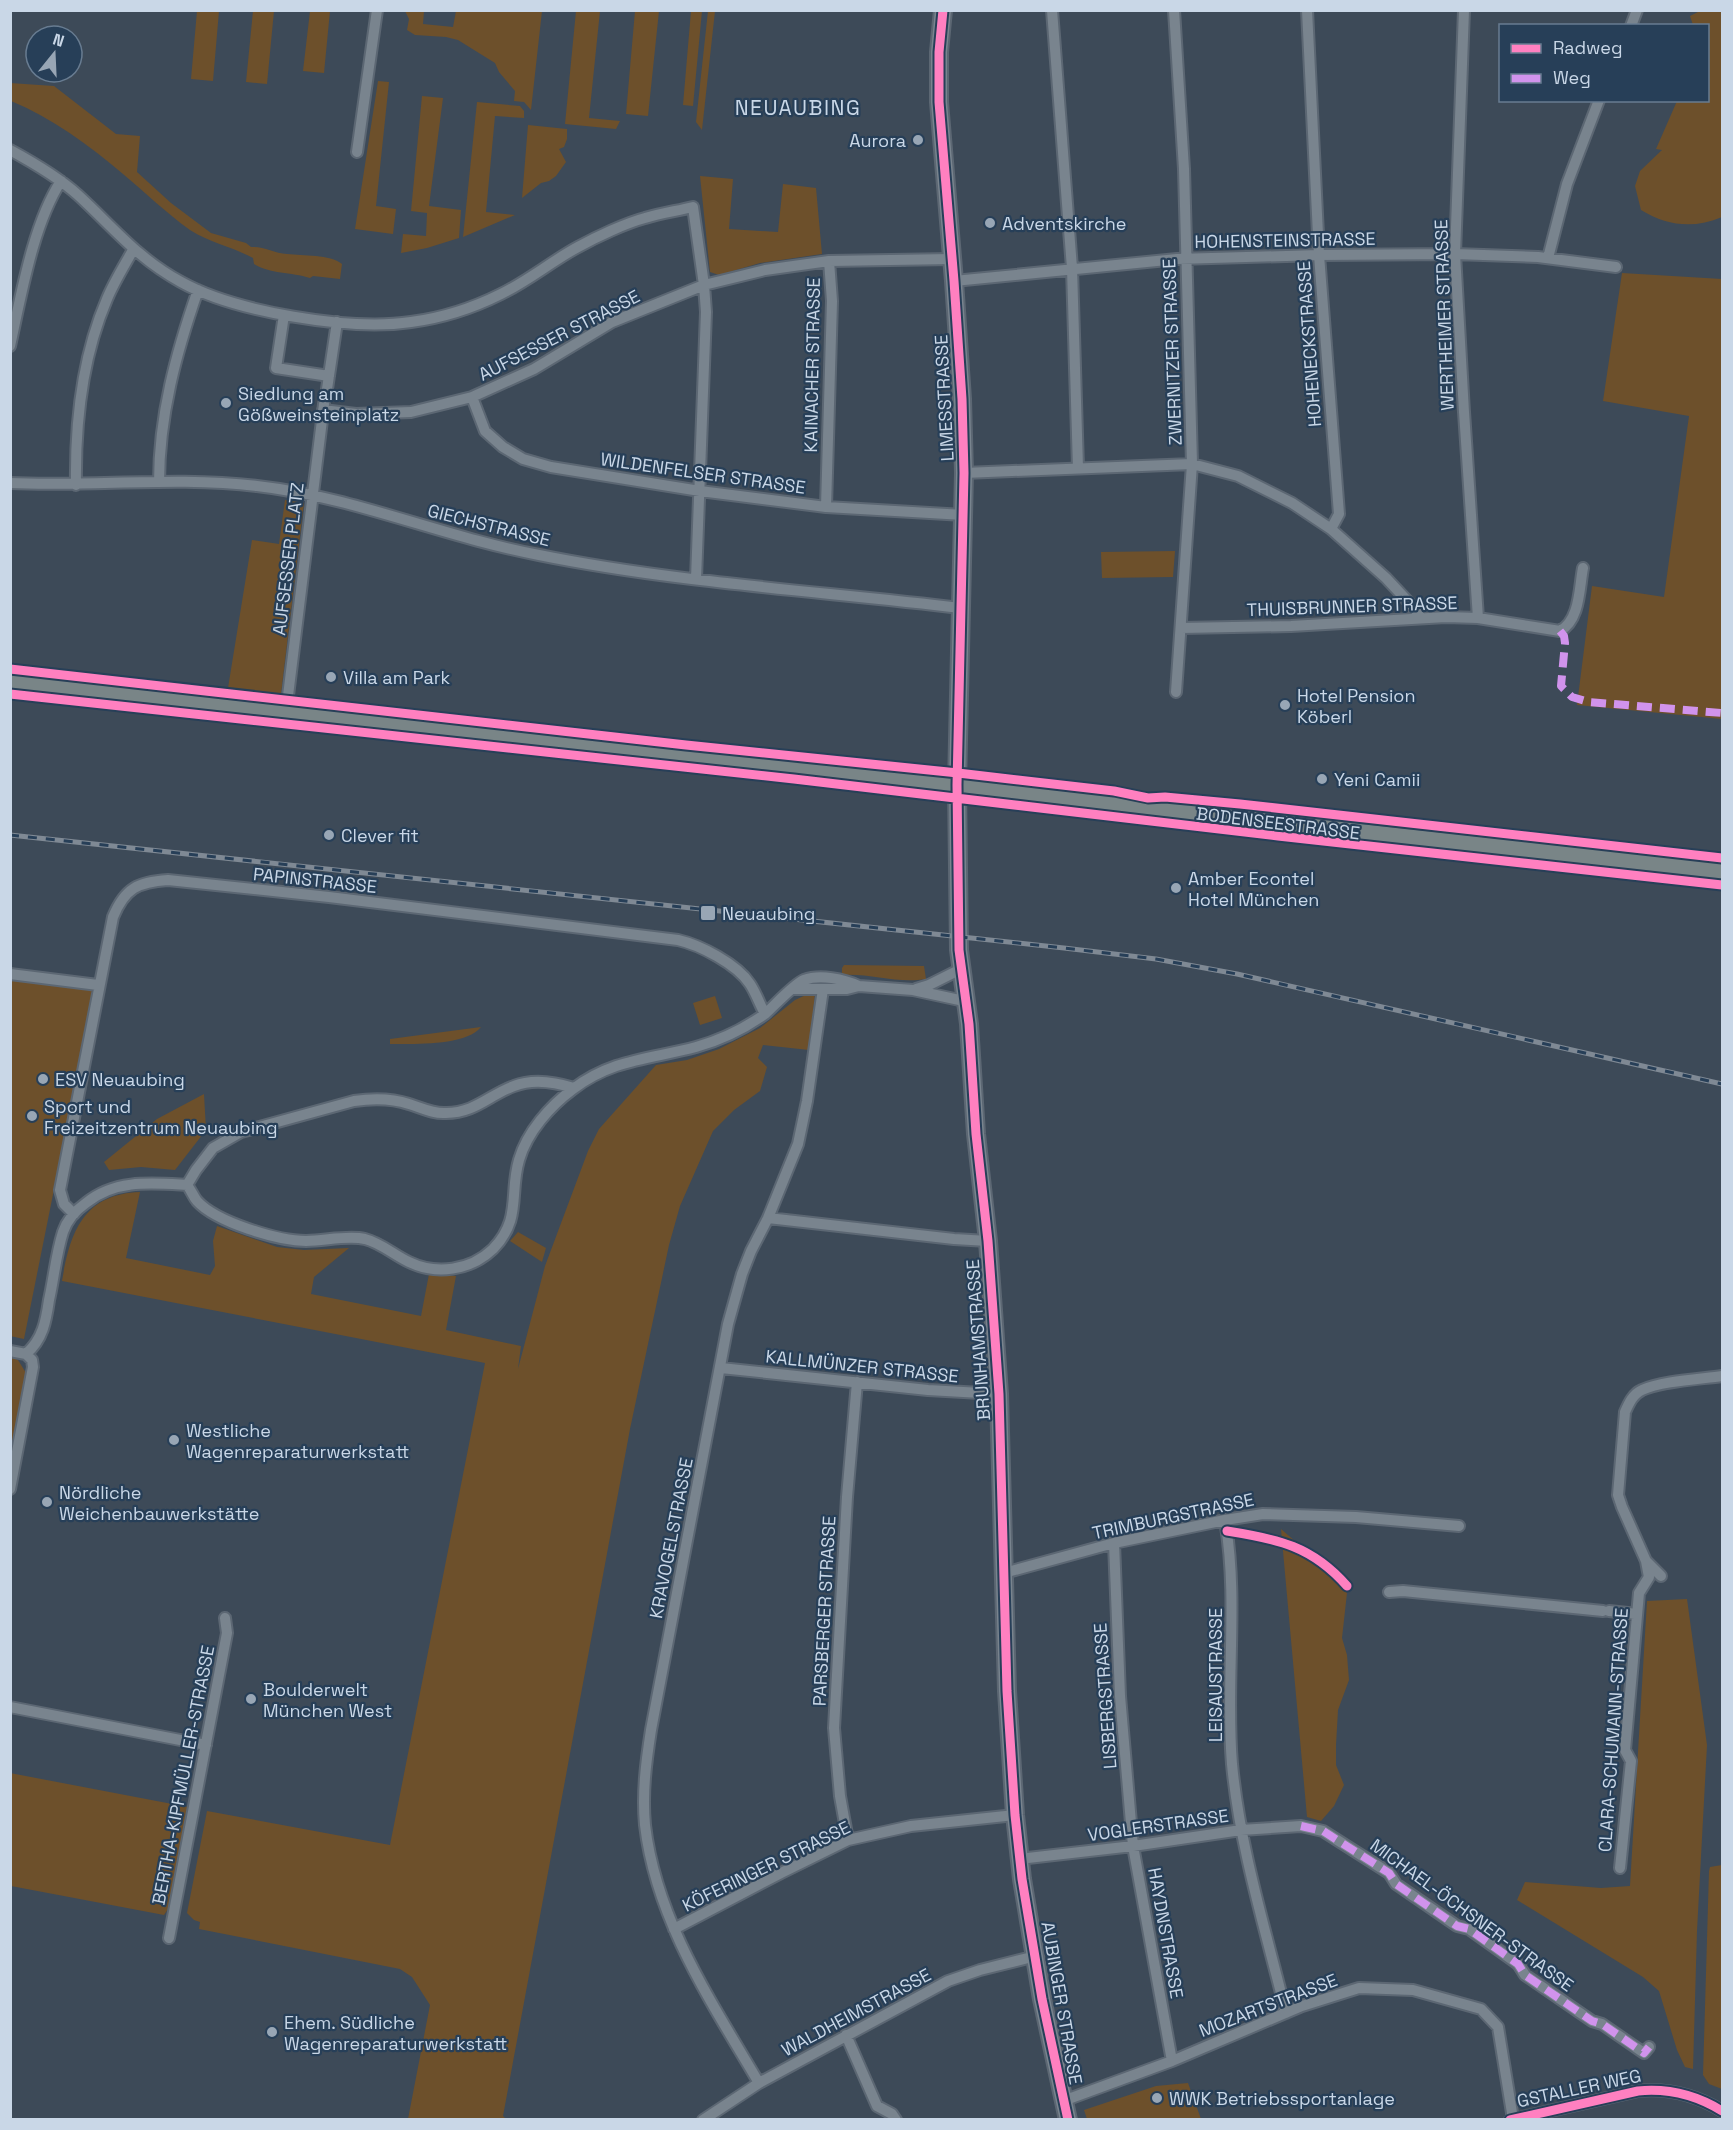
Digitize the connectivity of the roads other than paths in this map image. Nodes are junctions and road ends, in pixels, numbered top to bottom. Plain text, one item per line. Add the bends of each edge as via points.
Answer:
1 (377, 10) edge
2 (943, 10) edge
3 (1052, 10) edge
4 (1174, 10) edge
5 (1307, 10) edge
6 (1464, 10) edge
7 (1598, 102) edge
8 (10, 150) edge
9 (357, 152) dead end
10 (61, 181) junction
11 (133, 250) junction
12 (1455, 254) junction
13 (1319, 255) junction
14 (1186, 258) junction
15 (1548, 258) junction
16 (952, 259) junction
17 (829, 261) junction
18 (1616, 267) dead end
19 (1072, 268) junction
20 (954, 281) junction
21 (704, 285) junction
22 (198, 290) junction
23 (284, 315) junction
24 (337, 322) junction
25 (10, 346) edge
26 (329, 376) junction
27 (327, 389) dead end
28 (472, 397) junction
29 (356, 414) joint
30 (1192, 464) junction
31 (1078, 468) junction
32 (964, 473) junction
33 (10, 483) edge
34 (159, 483) junction
35 (76, 485) junction
36 (700, 491) junction
37 (312, 494) junction
38 (826, 507) junction
39 (964, 515) junction
40 (1331, 529) junction
41 (1582, 568) dead end
42 (696, 579) junction
43 (961, 608) junction
44 (1420, 617) junction
45 (1478, 618) junction
46 (1182, 628) junction
47 (10, 682) edge
48 (1176, 692) dead end
49 (286, 712) junction
50 (957, 785) junction
51 (1722, 872) edge
52 (961, 969) junction
53 (10, 974) edge
54 (98, 985) junction
55 (859, 986) junction
56 (793, 989) junction
57 (823, 989) junction
58 (913, 990) junction
59 (964, 1000) junction
60 (765, 1014) junction
61 (574, 1088) junction
62 (188, 1185) junction
63 (74, 1214) junction
64 (768, 1218) junction
65 (988, 1241) junction
66 (10, 1351) edge
67 (26, 1354) junction
68 (721, 1368) junction
69 (1722, 1376) edge
70 (857, 1382) junction
71 (999, 1394) junction
72 (10, 1489) edge
73 (1225, 1520) junction
74 (1459, 1526) dead end
75 (1114, 1543) junction
76 (1646, 1561) junction
77 (1004, 1573) junction
78 (1662, 1576) dead end
79 (1389, 1592) dead end
80 (1637, 1614) junction
81 (225, 1618) dead end
82 (10, 1707) edge
83 (206, 1745) junction
84 (1015, 1815) junction
85 (1302, 1826) joint
86 (1241, 1830) junction
87 (848, 1840) junction
88 (1133, 1846) junction
89 (1019, 1858) junction
90 (1620, 1868) dead end
91 (1025, 1893) joint
92 (674, 1929) junction
93 (169, 1938) dead end
94 (1036, 1956) junction
95 (1286, 2013) junction
96 (846, 2035) junction
97 (1649, 2047) dead end
98 (1172, 2061) junction
99 (759, 2083) junction
100 (1063, 2101) junction
101 (1722, 2111) edge
102 (1511, 2119) edge
103 (703, 2120) edge
104 (896, 2120) edge
105 (1068, 2120) edge

1 - 9 street
2 - 16 street, LIMESSTRASSE via 939,102
3 - 19 street
4 - 14 street, ZWERNITZER STRASSE
5 - 13 street, HOHENECKSTRASSE
6 - 12 street, WERTHEIMER STRASSE
7 - 15 street via 1567,184
8 - 10 street
10 - 11 street
10 - 25 street via 32,251
11 - 22 street
11 - 35 street via 107,298 92,339 79,407
12 - 13 street, HOHENSTEINSTRASSE
12 - 15 street, HOHENSTEINSTRASSE
12 - 45 street, WERTHEIMER STRASSE
13 - 14 street, HOHENSTEINSTRASSE
13 - 40 street, HOHENECKSTRASSE via 1339,514
14 - 19 street, HOHENSTEINSTRASSE
14 - 30 street, ZWERNITZER STRASSE
15 - 18 street, HOHENSTEINSTRASSE
16 - 17 street, AUFSESSER STRASSE
16 - 20 street, LIMESSTRASSE
17 - 21 street, AUFSESSER STRASSE via 765,270
17 - 38 street, KAINACHER STRASSE via 832,301
19 - 20 street, HOHENSTEINSTRASSE
19 - 31 street
20 - 32 street, LIMESSTRASSE
21 - 24 street via 693,207 643,218 590,242 502,294 459,312 410,322
21 - 28 street, AUFSESSER STRASSE via 612,322 534,369
21 - 36 street
22 - 23 street via 234,304
22 - 34 street via 169,390 159,451
23 - 24 street
23 - 26 street via 276,368
24 - 26 street
26 - 27 street
28 - 29 street, AUFSESSER STRASSE via 411,412
28 - 36 street, WILDENFELSER STRASSE via 485,431 523,459
29 - 37 street, AUFSESSER PLATZ via 324,407
30 - 31 street
30 - 40 street via 1239,476 1292,503
30 - 46 street, ZWERNITZER STRASSE
31 - 32 street
32 - 39 street, LIMESSTRASSE
33 - 35 street, GIECHSTRASSE
34 - 35 street, GIECHSTRASSE
34 - 37 street, GIECHSTRASSE via 210,482
36 - 38 street, WILDENFELSER STRASSE
36 - 42 street
37 - 42 street, GIECHSTRASSE via 535,555 625,572
37 - 49 street, AUFSESSER PLATZ
38 - 39 street, WILDENFELSER STRASSE
39 - 43 street, LIMESSTRASSE
40 - 44 street via 1386,578
41 - 45 street, THUISBRUNNER STRASSE via 1575,615 1560,631
42 - 43 street, GIECHSTRASSE
43 - 50 street, LIMESSTRASSE
44 - 45 street, THUISBRUNNER STRASSE
44 - 46 street, THUISBRUNNER STRASSE via 1291,626
46 - 48 street, ZWERNITZER STRASSE
47 - 49 main road, BODENSEESTRASSE
49 - 50 main road, BODENSEESTRASSE
50 - 51 main road, BODENSEESTRASSE
50 - 52 street, BRUNHAMSTRASSE
52 - 58 street
52 - 59 street, BRUNHAMSTRASSE
53 - 54 street
54 - 60 street, PAPINSTRASSE via 118,906 136,886 168,880 678,940 711,952 733,968 750,983
54 - 63 street, PAPINSTRASSE via 60,1190 64,1204
55 - 56 street via 814,978
55 - 57 street
55 - 58 street
56 - 57 street
56 - 60 street
57 - 64 street, KRAVOGELSTRASSE via 798,1144
58 - 59 street
59 - 65 street, BRUNHAMSTRASSE
60 - 61 street via 745,1028 697,1046 611,1067
61 - 62 street via 529,1082 461,1112 429,1112 373,1098 354,1101 232,1136 213,1148
61 - 62 street via 540,1122 519,1160 514,1210 506,1234 491,1251 459,1268 429,1270 365,1239 279,1238 212,1212 198,1201
62 - 63 street via 121,1185 91,1199
63 - 67 street via 64,1229 44,1328
64 - 65 street
64 - 68 street, KRAVOGELSTRASSE via 742,1274
65 - 71 street, BRUNHAMSTRASSE
66 - 67 street
67 - 72 street via 33,1367
68 - 70 street, KALLMÜNZER STRASSE
68 - 92 street, KRAVOGELSTRASSE via 644,1776 649,1852
69 - 76 street via 1654,1386 1630,1399 1625,1412 1618,1495
70 - 71 street, KALLMÜNZER STRASSE
70 - 87 street, PARSBERGER STRASSE via 834,1728
71 - 77 street, BRUNHAMSTRASSE
73 - 74 street, TRIMBURGSTRASSE via 1263,1514 1312,1515
73 - 75 street, TRIMBURGSTRASSE
73 - 86 street, LEISAUSTRASSE via 1232,1611 1229,1710
75 - 77 street, TRIMBURGSTRASSE
75 - 88 street, LISBERGSTRASSE via 1120,1696
76 - 78 street
76 - 80 street, CLARA-SCHUMANN-STRASSE via 1649,1577 1639,1593
77 - 84 street, BRUNHAMSTRASSE
79 - 80 street
80 - 90 street, CLARA-SCHUMANN-STRASSE via 1625,1750 1631,1761
81 - 83 street, BERTHA-KIPFMÜLLER-STRASSE via 226,1633
82 - 83 street
83 - 93 street, BERTHA-KIPFMÜLLER-STRASSE
84 - 87 street, KÖFERINGER STRASSE via 911,1827
84 - 89 street, BRUNHAMSTRASSE
85 - 86 street, VOGLERSTRASSE
85 - 97 street, MICHAEL-ÖCHSNER-STRASSE via 1323,1831 1389,1873 1396,1884 1457,1926 1469,1929 1518,1964 1525,1976 1592,2021 1644,2053
86 - 88 street, VOGLERSTRASSE
86 - 95 street, LEISAUSTRASSE
87 - 92 street, KÖFERINGER STRASSE
88 - 89 street, VOGLERSTRASSE
88 - 98 street, HAYDNSTRASSE
89 - 91 street, BRUNHAMSTRASSE
91 - 94 street, AUBINGER STRASSE
92 - 99 street, KRAVOGELSTRASSE
94 - 96 street, WALDHEIMSTRASSE via 948,1981
94 - 100 street, AUBINGER STRASSE
95 - 98 street, MOZARTSTRASSE
95 - 102 street, MOZARTSTRASSE via 1359,1988 1413,1990 1481,2009 1498,2027
96 - 99 street, WALDHEIMSTRASSE
96 - 104 street via 877,2106
98 - 100 street, MOZARTSTRASSE
99 - 103 street, WALDHEIMSTRASSE
100 - 105 street, AUBINGER STRASSE
101 - 102 street, GSTALLER WEG via 1686,2094 1659,2089

